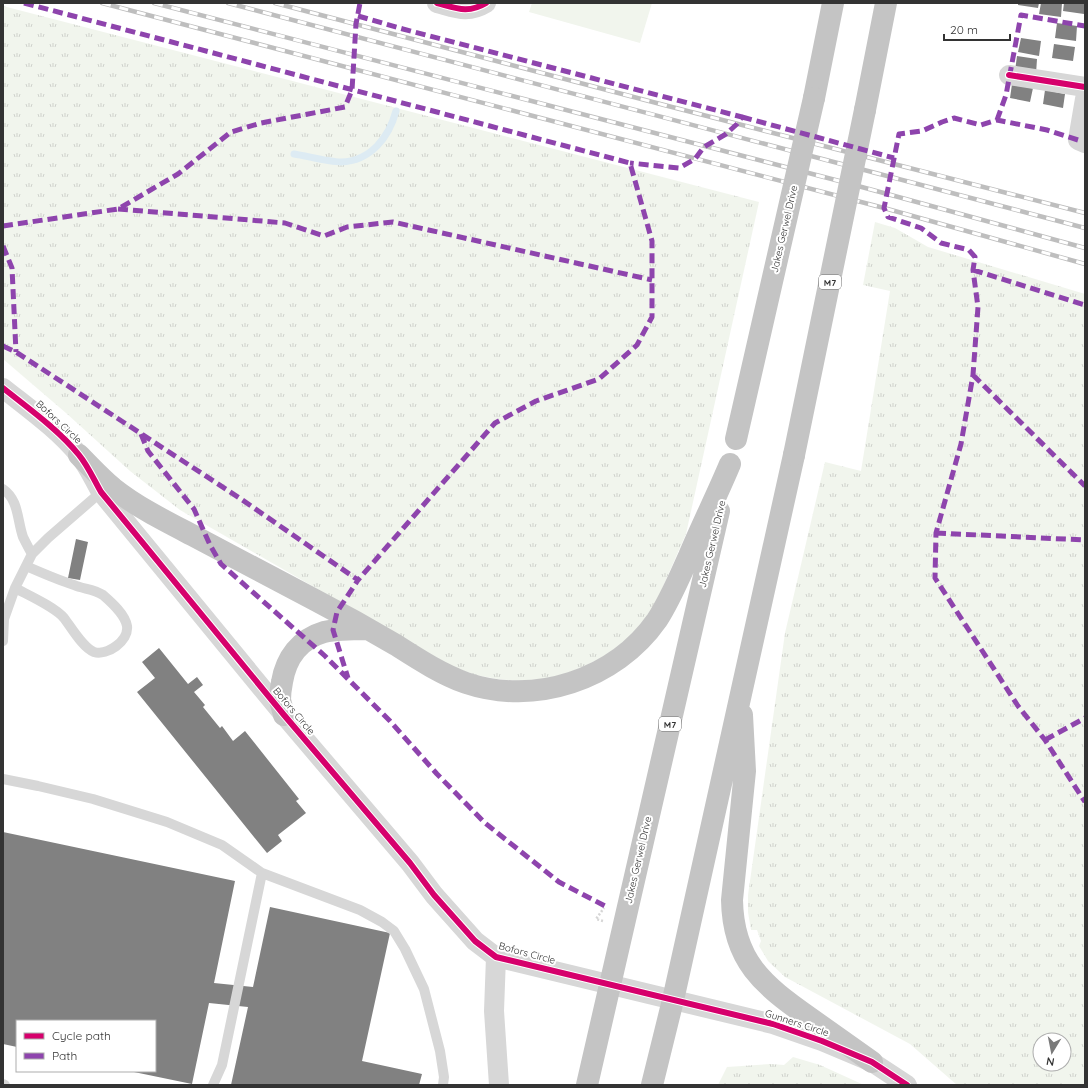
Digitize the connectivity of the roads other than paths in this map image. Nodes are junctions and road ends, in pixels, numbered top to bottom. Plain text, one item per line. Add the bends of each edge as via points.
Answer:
1 (437, 3) edge
2 (486, 3) edge
3 (833, 3) edge
4 (886, 3) edge
5 (1009, 75) dead end
6 (1085, 87) edge
7 (1085, 99) edge
8 (1085, 143) edge
9 (3, 388) edge
10 (79, 455) junction
11 (730, 464) junction
12 (3, 489) edge
13 (101, 492) junction
14 (32, 554) junction
15 (26, 566) junction
16 (15, 588) junction
17 (368, 629) junction
18 (3, 641) edge
19 (740, 696) junction
20 (284, 715) junction
21 (3, 780) edge
22 (262, 873) junction
23 (496, 957) junction
24 (611, 984) junction
25 (672, 1000) junction
26 (872, 1062) junction
27 (213, 1085) edge
28 (443, 1085) edge
29 (499, 1085) edge
30 (587, 1085) edge
31 (652, 1085) edge
32 (908, 1085) edge

1 - 2 street via 464,10 477,8
3 - 11 highway, Jakes Gerwel Drive / M7, bridge via 814,98
4 - 19 highway, M7, bridge via 794,455
5 - 6 street
7 - 8 street via 1078,140
9 - 10 street, Bofors Circle via 38,416
10 - 13 street, Bofors Circle
10 - 17 highway via 112,487 158,517
11 - 17 highway via 670,598 656,621 629,650 584,678 563,685 521,692 492,689 465,682 440,671
11 - 24 highway, Jakes Gerwel Drive / M7
12 - 14 lane via 14,501 23,537
13 - 14 lane
13 - 20 street, Bofors Circle
14 - 15 lane
15 - 16 lane
15 - 16 lane via 102,595 122,614 127,625 127,633 121,642 107,652 92,651 62,616
16 - 18 lane via 4,619
17 - 20 highway via 324,632 310,638 296,649 283,674 280,699
19 - 25 highway, M7
19 - 26 highway via 746,762 732,888 733,919 738,941 754,971 768,986
20 - 23 street, Bofors Circle via 410,863 434,895 475,941
21 - 22 lane via 94,799 167,822 222,845
22 - 27 lane via 222,1065
22 - 28 lane via 360,910 394,931 406,948 424,989 440,1051
23 - 24 street, Bofors Circle
23 - 29 street, Bofors Circle via 494,1011
24 - 25 street, Bofors Circle
24 - 30 highway, Jakes Gerwel Drive / M7
25 - 26 street, Gunners Circle via 773,1024
25 - 31 highway, M7
26 - 32 street, Gunners Circle

